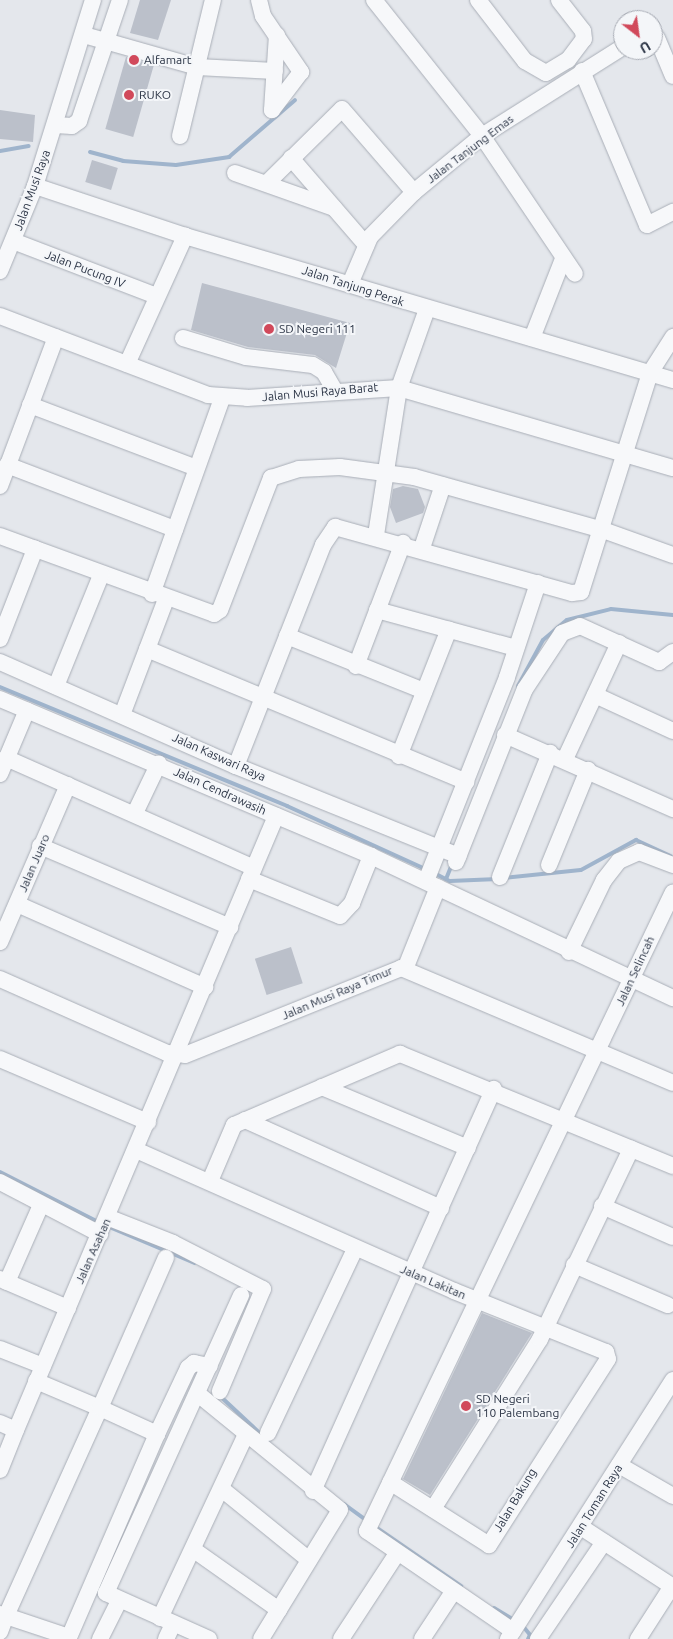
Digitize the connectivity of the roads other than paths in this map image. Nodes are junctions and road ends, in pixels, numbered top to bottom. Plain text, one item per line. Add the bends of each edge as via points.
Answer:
1 (93, 0) edge
2 (120, 0) edge
3 (213, 0) edge
4 (259, 0) edge
5 (374, 0) edge
6 (478, 0) edge
7 (559, 0) edge
8 (84, 35) junction
9 (277, 35) junction
10 (108, 41) junction
11 (613, 53) edge
12 (663, 55) edge
13 (197, 67) junction
14 (275, 71) junction
15 (582, 71) junction
16 (673, 76) edge
17 (54, 130) junction
18 (180, 136) dead end
19 (482, 136) junction
20 (291, 158) junction
21 (235, 173) dead end
22 (267, 183) junction
23 (35, 186) junction
24 (414, 192) junction
25 (337, 209) junction
26 (673, 212) edge
27 (185, 236) junction
28 (13, 241) junction
29 (366, 245) junction
30 (563, 259) junction
31 (0, 271) edge
32 (575, 274) dead end
33 (350, 284) junction
34 (156, 296) junction
35 (426, 308) junction
36 (0, 316) edge
37 (673, 336) edge
38 (56, 337) junction
39 (183, 338) dead end
40 (532, 338) junction
41 (127, 364) junction
42 (650, 373) junction
43 (673, 380) edge
44 (400, 388) junction
45 (334, 389) junction
46 (222, 398) junction
47 (30, 405) junction
48 (628, 454) junction
49 (8, 466) junction
50 (197, 468) junction
51 (673, 468) edge
52 (385, 470) junction
53 (443, 485) junction
54 (0, 486) edge
55 (175, 529) junction
56 (603, 530) junction
57 (376, 535) junction
58 (0, 536) edge
59 (403, 543) junction
60 (422, 548) junction
61 (35, 549) junction
62 (673, 555) edge
63 (101, 574) junction
64 (538, 583) junction
65 (159, 597) junction
66 (377, 610) junction
67 (449, 630) junction
68 (286, 636) junction
69 (0, 639) edge
70 (619, 643) junction
71 (516, 648) junction
72 (146, 649) junction
73 (673, 652) edge
74 (0, 662) edge
75 (356, 666) junction
76 (56, 686) junction
77 (516, 686) junction
78 (424, 691) junction
79 (595, 695) junction
80 (0, 698) edge
81 (262, 698) junction
82 (26, 710) junction
83 (122, 715) junction
84 (671, 727) edge
85 (505, 735) junction
86 (399, 756) junction
87 (558, 756) junction
88 (6, 758) junction
89 (159, 763) junction
90 (236, 766) junction
91 (588, 770) junction
92 (0, 774) edge
93 (466, 782) junction
94 (68, 785) junction
95 (673, 809) edge
96 (135, 813) junction
97 (276, 816) junction
98 (40, 846) junction
99 (452, 854) junction
100 (371, 856) junction
101 (550, 865) dead end
102 (673, 865) edge
103 (251, 873) junction
104 (431, 877) junction
105 (500, 877) dead end
106 (673, 892) edge
107 (17, 904) junction
108 (230, 927) junction
109 (0, 942) edge
110 (568, 952) junction
111 (406, 969) junction
112 (0, 979) edge
113 (631, 980) junction
114 (204, 987) junction
115 (673, 998) edge
116 (599, 1051) junction
117 (176, 1055) junction
118 (0, 1059) edge
119 (673, 1083) edge
120 (322, 1087) junction
121 (494, 1089) junction
122 (245, 1120) junction
123 (566, 1120) junction
124 (148, 1122) junction
125 (468, 1148) junction
126 (631, 1149) junction
127 (136, 1150) junction
128 (673, 1166) edge
129 (210, 1181) junction
130 (0, 1182) edge
131 (41, 1204) junction
132 (602, 1206) junction
133 (441, 1208) junction
134 (104, 1226) junction
135 (673, 1237) edge
136 (355, 1249) junction
137 (166, 1258) dead end
138 (574, 1265) junction
139 (412, 1274) junction
140 (4, 1281) edge
141 (241, 1295) dead end
142 (477, 1300) junction
143 (668, 1305) dead end
144 (68, 1308) junction
145 (546, 1327) junction
146 (0, 1349) edge
147 (210, 1366) junction
148 (40, 1374) junction
149 (673, 1380) edge
150 (220, 1391) dead end
151 (198, 1394) junction
152 (100, 1408) junction
153 (0, 1423) edge
154 (16, 1430) junction
155 (268, 1433) dead end
156 (157, 1434) junction
157 (246, 1434) junction
158 (619, 1466) junction
159 (0, 1470) edge
160 (390, 1482) junction
161 (313, 1489) junction
162 (223, 1490) junction
163 (673, 1496) edge
164 (433, 1509) junction
165 (581, 1527) junction
166 (604, 1542) junction
167 (194, 1550) junction
168 (396, 1555) junction
169 (309, 1560) junction
170 (672, 1587) edge
171 (453, 1592) junction
172 (119, 1601) junction
173 (279, 1610) junction
174 (3, 1615) edge
175 (167, 1621) junction
176 (514, 1628) edge
177 (0, 1632) edge
178 (72, 1638) edge
179 (100, 1639) edge
180 (166, 1639) edge
181 (209, 1639) edge
182 (261, 1639) edge
183 (341, 1639) edge
184 (422, 1639) edge
185 (538, 1639) edge
186 (638, 1639) edge

1 - 8 street, Jalan Musi Raya
2 - 10 street
3 - 13 street
4 - 9 street via 263,16
5 - 19 street
6 - 7 street via 526,61 546,73 568,60 584,39 583,31
8 - 10 street
8 - 17 street, Jalan Musi Raya
9 - 14 street
9 - 14 street via 301,72 272,110
10 - 13 street
10 - 17 street via 79,121
11 - 15 street, Jalan Tanjung Emas
12 - 16 street
13 - 14 street
13 - 18 street
15 - 19 street, Jalan Tanjung Emas
15 - 26 street via 647,225
17 - 23 street, Jalan Musi Raya
19 - 24 street, Jalan Tanjung Emas
19 - 30 street
20 - 22 street
20 - 24 street via 336,111 344,110
20 - 25 street
21 - 22 street
22 - 25 street
23 - 27 street, Jalan Tanjung Perak
23 - 28 street, Jalan Musi Raya
24 - 29 street, Jalan Tanjung Emas
25 - 29 street
27 - 33 street, Jalan Tanjung Perak
27 - 34 street
28 - 31 street, Jalan Musi Raya
28 - 34 street, Jalan Pucung IV
29 - 33 street, Jalan Tanjung Emas
30 - 32 street
30 - 40 street
33 - 35 street, Jalan Tanjung Perak
34 - 41 street
35 - 40 street, Jalan Tanjung Perak
35 - 44 street
36 - 38 street, Jalan Musi Raya Barat
37 - 42 street
38 - 41 street, Jalan Musi Raya Barat
38 - 47 street
39 - 45 street via 246,357 313,365 324,372
40 - 42 street, Jalan Tanjung Perak
41 - 46 street, Jalan Musi Raya Barat
42 - 43 street, Jalan Tanjung Perak
42 - 48 street
44 - 45 street, Jalan Musi Raya Barat
44 - 48 street, Jalan Musi Raya Barat
44 - 52 street
45 - 46 street, Jalan Musi Raya Barat
46 - 50 street
47 - 49 street
47 - 50 street
48 - 51 street, Jalan Musi Raya Barat
48 - 56 street
49 - 54 street
49 - 55 street
50 - 55 street
52 - 53 street
52 - 57 street
52 - 65 street via 340,467 275,474 265,490 219,612 212,614
53 - 56 street
53 - 60 street
55 - 65 street
56 - 62 street
56 - 64 street via 581,592
57 - 59 street
57 - 68 street via 342,526 333,529
58 - 61 street
59 - 60 street
59 - 66 street
60 - 64 street
61 - 63 street
61 - 69 street
63 - 65 street
63 - 76 street
64 - 71 street
65 - 72 street
66 - 67 street
66 - 75 street
67 - 71 street
67 - 78 street
68 - 75 street
68 - 81 street
70 - 73 street via 659,662
70 - 77 street via 572,626
70 - 79 street
71 - 77 street
72 - 81 street
72 - 83 street
74 - 76 street, Jalan Kaswari Raya
75 - 78 street
76 - 83 street, Jalan Kaswari Raya
77 - 85 street
77 - 93 street
78 - 86 street
79 - 84 street
79 - 87 street
80 - 82 street, Jalan Cendrawasih
81 - 86 street
81 - 90 street
82 - 88 street
82 - 89 street, Jalan Cendrawasih
83 - 90 street, Jalan Kaswari Raya
85 - 87 street
85 - 99 street
86 - 93 street
87 - 91 street
87 - 105 street
88 - 92 street
88 - 94 street
89 - 96 street
89 - 97 street, Jalan Cendrawasih
90 - 99 street, Jalan Kaswari Raya
91 - 95 street
91 - 101 street
93 - 99 street
94 - 96 street
94 - 98 street, Jalan Juaro
96 - 103 street
97 - 100 street, Jalan Cendrawasih
97 - 103 street, Jalan Asahan
98 - 107 street, Jalan Juaro
98 - 108 street
99 - 104 street
100 - 103 street via 352,903 340,916
100 - 104 street, Jalan Cendrawasih
102 - 110 street via 639,852 619,861 604,880
103 - 108 street, Jalan Asahan
104 - 110 street, Jalan Cendrawasih
104 - 111 street
106 - 113 street, Jalan Selincah
107 - 109 street, Jalan Juaro
107 - 114 street
108 - 114 street, Jalan Asahan
110 - 113 street, Jalan Cendrawasih
111 - 116 street, Jalan Musi Raya Timur
111 - 117 street, Jalan Musi Raya Timur via 389,970 192,1054
112 - 117 street
113 - 115 street, Jalan Cendrawasih
113 - 116 street, Jalan Selincah
114 - 117 street, Jalan Asahan
116 - 119 street, Jalan Musi Raya Timur
116 - 123 street, Jalan Lakitan
117 - 124 street, Jalan Asahan
118 - 124 street
120 - 121 street via 400,1054
120 - 122 street
120 - 125 street
121 - 123 street
121 - 125 street
122 - 129 street via 231,1128
122 - 133 street
123 - 126 street
123 - 142 street, Jalan Lakitan
124 - 127 street, Jalan Asahan
125 - 133 street
126 - 128 street
126 - 132 street
127 - 129 street, Jalan Lakitan
127 - 134 street, Jalan Asahan
129 - 136 street, Jalan Lakitan
130 - 131 street
131 - 134 street
131 - 140 street
132 - 135 street
132 - 138 street
133 - 139 street
134 - 144 street, Jalan Asahan
134 - 150 street via 173,1243 263,1289
136 - 139 street, Jalan Lakitan
136 - 155 street
137 - 152 street
138 - 143 street
138 - 145 street
139 - 142 street, Jalan Lakitan
139 - 161 street
140 - 144 street
141 - 147 street
142 - 145 street
142 - 160 street
144 - 148 street, Jalan Asahan
145 - 164 street
145 - 164 street, Jalan Bakung via 603,1350 608,1359 489,1544
146 - 148 street
147 - 151 street
147 - 156 street via 194,1363 188,1368
148 - 152 street
148 - 154 street, Jalan Asahan
149 - 158 street, Jalan Toman Raya
151 - 157 street
151 - 172 street via 106,1589 108,1596
152 - 156 street
152 - 174 street
153 - 154 street
154 - 159 street, Jalan Asahan
156 - 178 street
157 - 161 street
157 - 162 street
158 - 163 street
158 - 165 street, Jalan Toman Raya
160 - 164 street
160 - 168 street via 371,1523
161 - 169 street via 340,1510
162 - 167 street
162 - 169 street
165 - 166 street
165 - 176 street, Jalan Toman Raya
166 - 170 street
166 - 185 street
167 - 173 street
167 - 175 street
168 - 171 street
168 - 183 street
169 - 173 street
170 - 186 street
171 - 176 street
171 - 184 street
172 - 175 street
172 - 179 street
173 - 182 street
174 - 177 street
174 - 178 street
175 - 180 street
175 - 181 street

